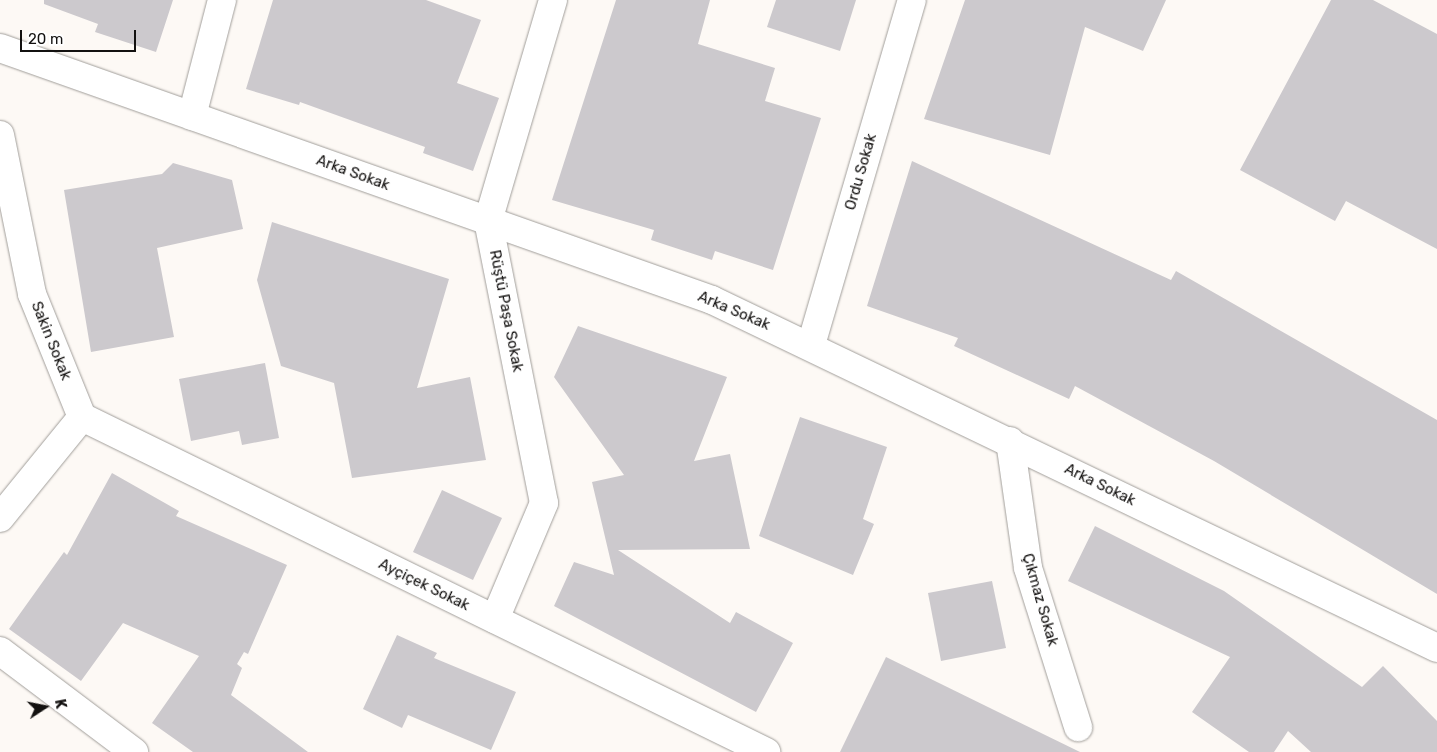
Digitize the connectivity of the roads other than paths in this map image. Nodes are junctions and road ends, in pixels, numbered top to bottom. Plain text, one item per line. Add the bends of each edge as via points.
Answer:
1 (222, 0) edge
2 (553, 0) edge
3 (912, 0) edge
4 (0, 48) edge
5 (192, 116) junction
6 (0, 135) edge
7 (488, 221) junction
8 (810, 345) junction
9 (82, 417) junction
10 (1010, 441) junction
11 (0, 518) edge
12 (495, 619) junction
13 (1437, 648) edge
14 (0, 651) edge
15 (1078, 727) dead end
16 (134, 752) edge
17 (766, 752) edge

1 - 5 street
2 - 7 street, Rüştü Paşa Sokak
3 - 8 street, Ordu Sokak
4 - 5 street, Arka Sokak
5 - 7 street, Arka Sokak
6 - 9 street, Sakin Sokak via 32,294
7 - 8 street, Arka Sokak via 712,300
7 - 12 street, Rüştü Paşa Sokak via 544,503
8 - 10 street, Arka Sokak
9 - 11 street
9 - 12 street, Ayçiçek Sokak
10 - 13 street, Arka Sokak
10 - 15 street, Çıkmaz Sokak via 1028,568
12 - 17 street, Ayçiçek Sokak
14 - 16 street

